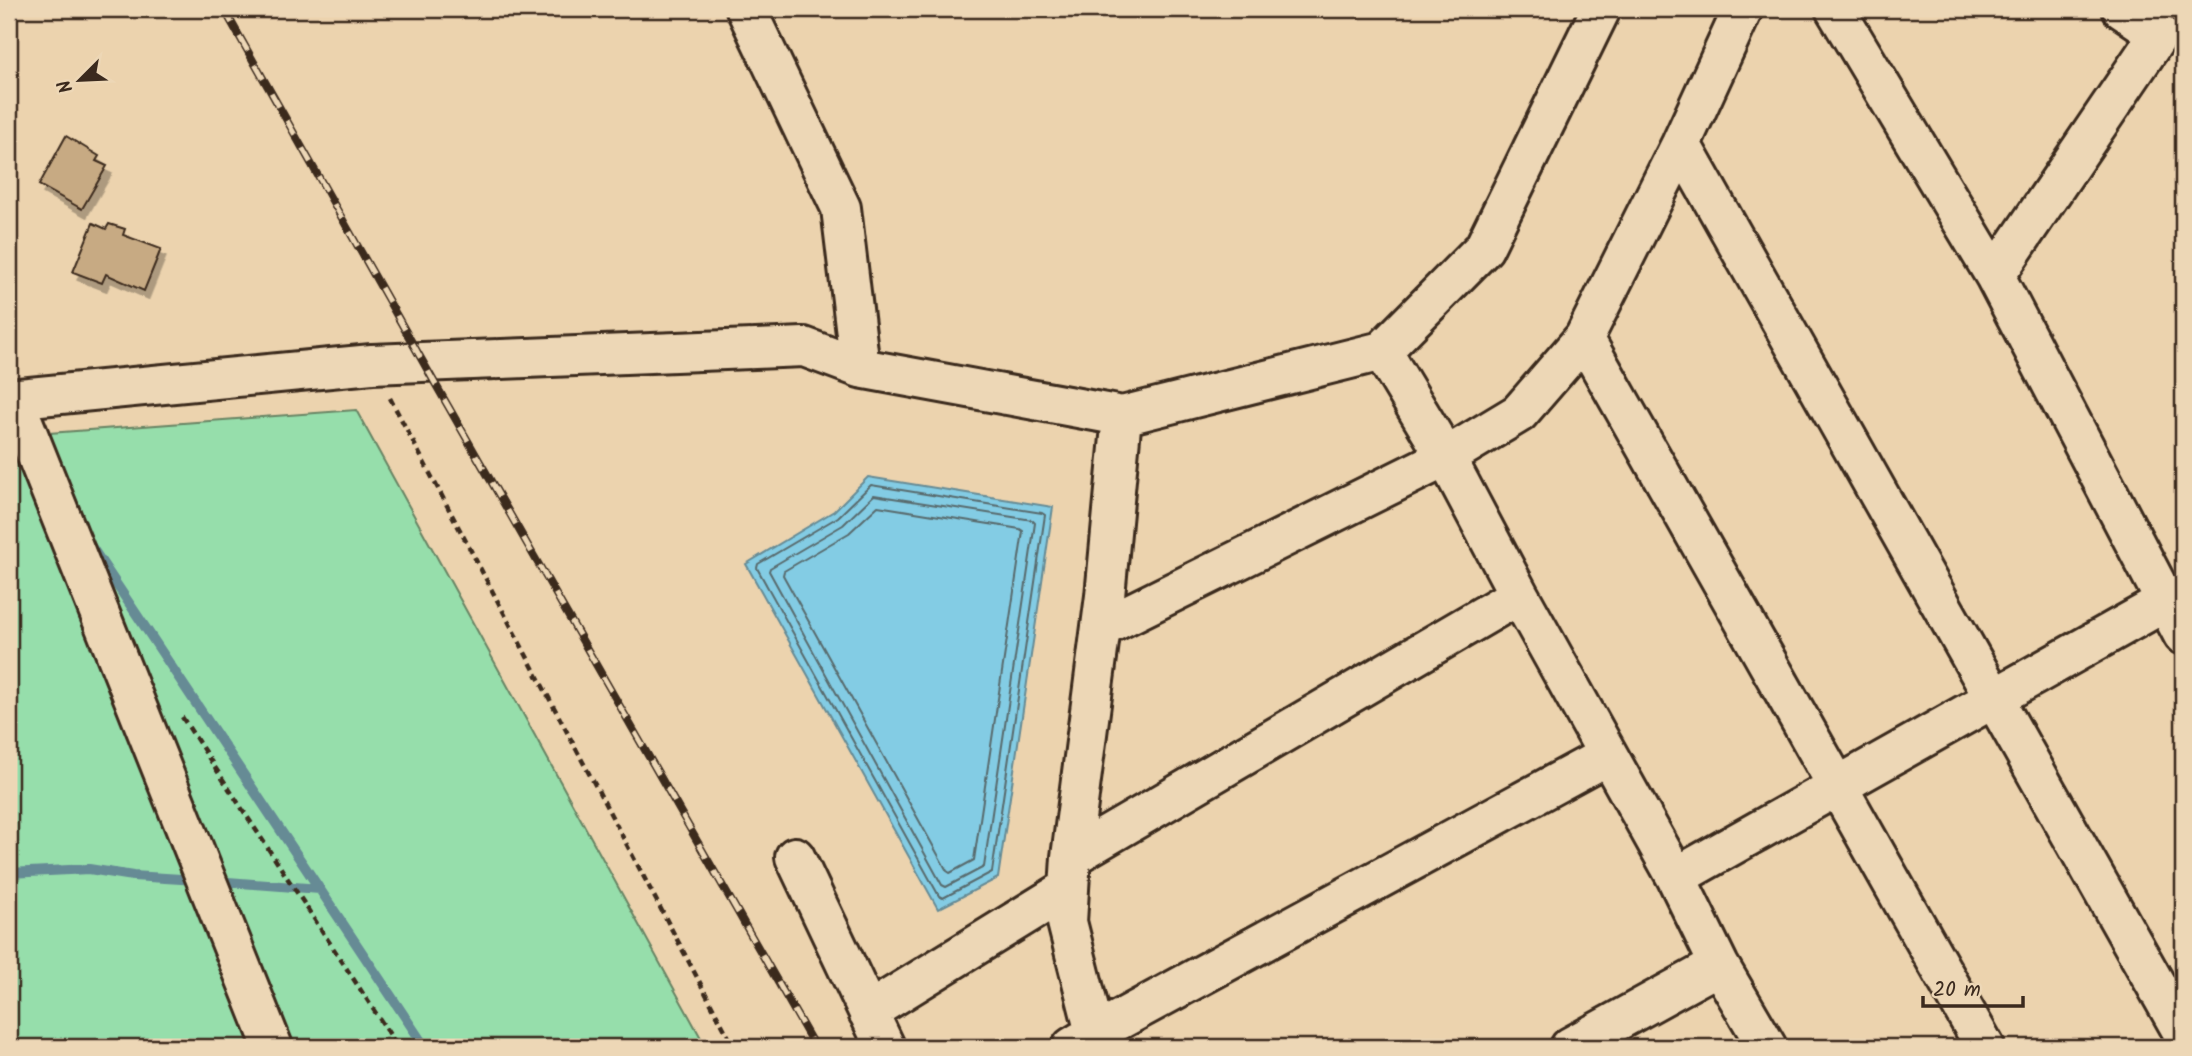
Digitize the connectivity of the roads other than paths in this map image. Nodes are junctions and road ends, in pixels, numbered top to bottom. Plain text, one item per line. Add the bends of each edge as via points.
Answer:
1 (746, 9) edge
2 (1601, 9) edge
3 (1743, 9) edge
4 (1835, 9) edge
5 (2122, 9) edge
6 (1681, 144) junction
7 (1995, 276) junction
8 (1584, 338) junction
9 (1382, 351) junction
10 (860, 368) junction
11 (11, 399) edge
12 (1122, 416) junction
13 (1446, 457) junction
14 (1519, 595) junction
15 (2169, 596) edge
16 (1101, 628) junction
17 (2183, 635) edge
18 (1994, 698) junction
19 (1608, 755) junction
20 (1837, 786) junction
21 (794, 857) dead end
22 (1070, 872) junction
23 (1676, 877) junction
24 (1719, 965) junction
25 (868, 1012) junction
26 (2183, 1033) edge
27 (1090, 1042) edge
28 (273, 1047) edge
29 (885, 1047) edge
30 (1570, 1047) edge
31 (1767, 1047) edge
32 (1985, 1047) edge

1 - 10 street via 841,208
2 - 9 street via 1484,248
3 - 6 street
4 - 7 street
5 - 7 street via 2159,34
6 - 8 street
6 - 18 street
7 - 15 street
8 - 13 street via 1519,413
8 - 20 street
9 - 12 street
9 - 13 street
10 - 11 street via 804,347 372,364
10 - 12 street
11 - 28 street
12 - 16 street
13 - 14 street
13 - 16 street
14 - 19 street
14 - 22 street
15 - 17 street
15 - 18 street
16 - 22 street
18 - 20 street
18 - 26 street
19 - 23 street
19 - 27 street
20 - 23 street
20 - 32 street
21 - 25 street
22 - 25 street
22 - 27 street via 1067,922
23 - 24 street
24 - 30 street
24 - 31 street
25 - 29 street

